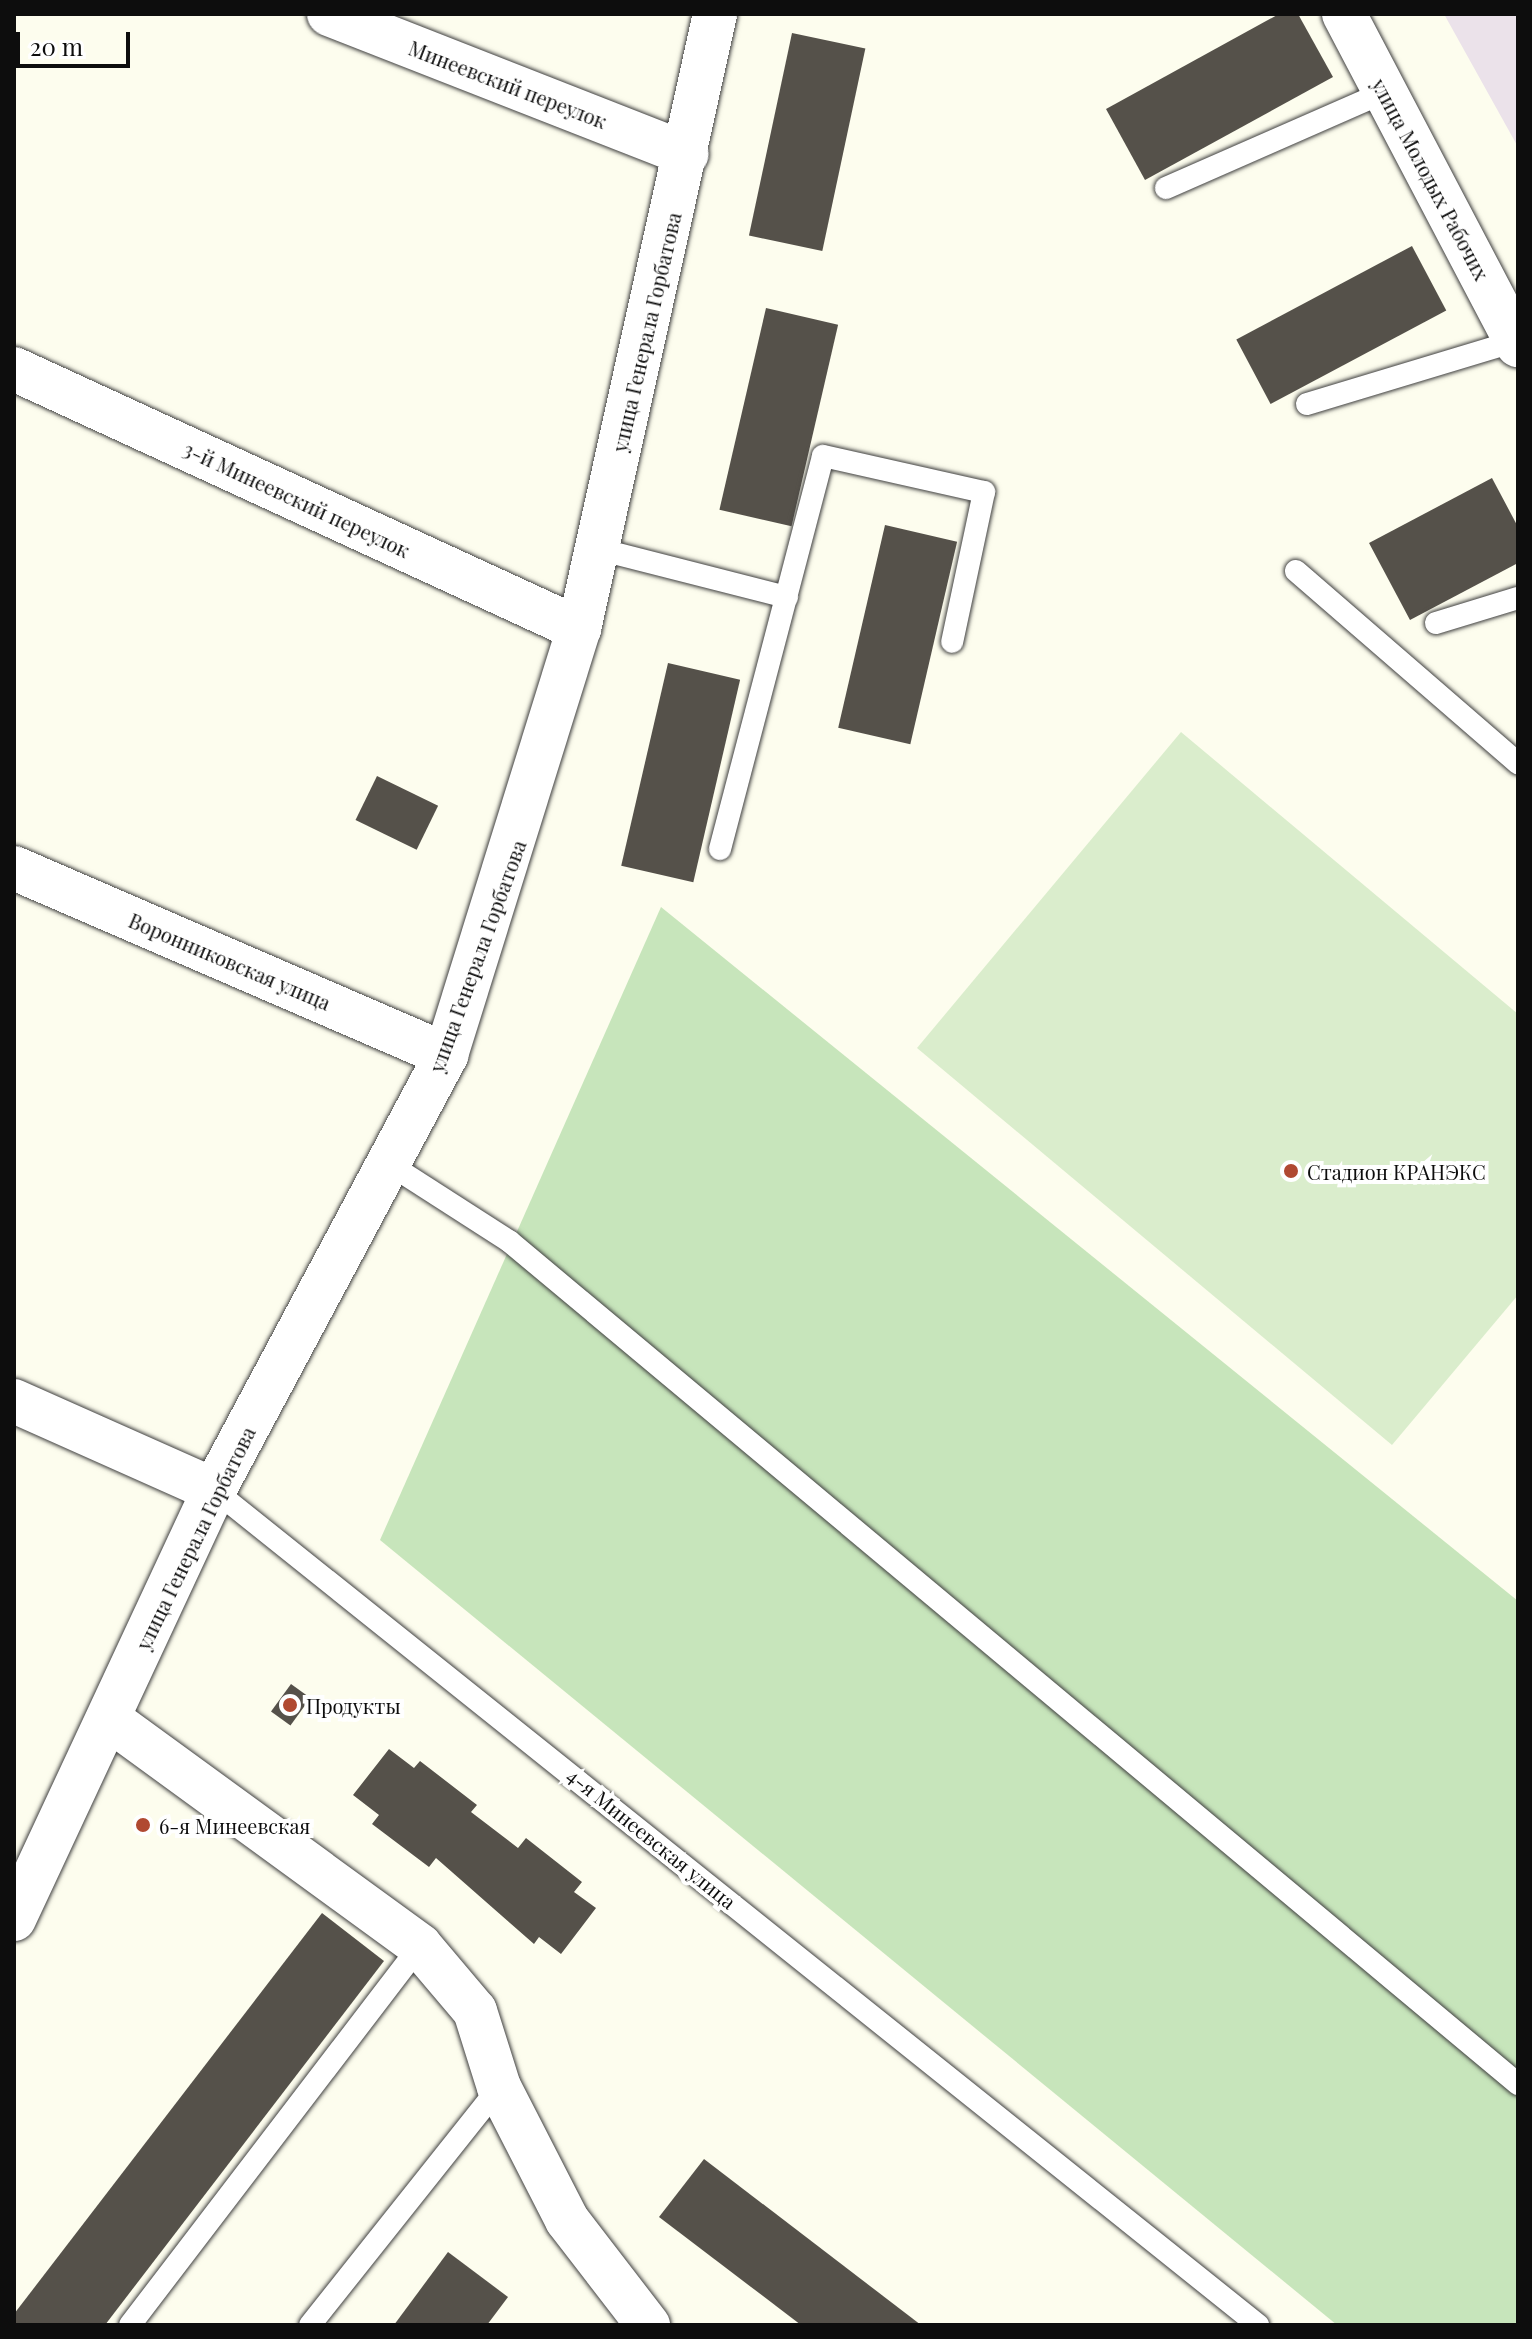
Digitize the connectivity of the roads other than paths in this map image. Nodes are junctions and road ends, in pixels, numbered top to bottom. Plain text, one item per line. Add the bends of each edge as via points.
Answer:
1 (329, 14) edge
2 (715, 14) edge
3 (1344, 14) edge
4 (1385, 92) junction
5 (687, 154) junction
6 (1166, 188) dead end
7 (1517, 343) edge
8 (14, 369) edge
9 (1307, 404) dead end
10 (598, 549) junction
11 (1296, 571) dead end
12 (787, 597) junction
13 (1518, 598) edge
14 (1436, 623) dead end
15 (579, 629) junction
16 (952, 642) dead end
17 (1518, 763) edge
18 (720, 849) dead end
19 (14, 868) edge
20 (446, 1055) junction
21 (389, 1164) junction
22 (14, 1401) edge
23 (214, 1490) junction
24 (109, 1719) junction
25 (16, 1911) edge
26 (420, 1946) junction
27 (1518, 2084) edge
28 (499, 2087) junction
29 (639, 2322) edge
30 (130, 2325) edge
31 (310, 2325) edge
32 (1258, 2325) edge

1 - 5 street, Минеевский переулок
2 - 5 street, улица Генерала Горбатова
3 - 4 street, улица Молодых Рабочих
4 - 6 lane
4 - 7 street, улица Молодых Рабочих
5 - 10 street, улица Генерала Горбатова
7 - 9 lane
8 - 15 street, 3-й Минеевский переулок
10 - 12 lane
10 - 15 street, улица Генерала Горбатова
11 - 17 lane
12 - 16 lane via 823,456 984,492
12 - 18 lane
13 - 14 lane
15 - 20 street, улица Генерала Горбатова via 524,825
19 - 20 street, Воронниковская улица
20 - 21 street, улица Генерала Горбатова
21 - 23 street, улица Генерала Горбатова
21 - 27 lane via 509,1241
22 - 23 street, 4-я Минеевская улица
23 - 24 street, улица Генерала Горбатова
23 - 32 lane, 4-я Минеевская улица
24 - 25 street, улица Генерала Горбатова
24 - 26 street
26 - 28 street via 475,2011
26 - 30 lane
28 - 29 street via 567,2220
28 - 31 lane

